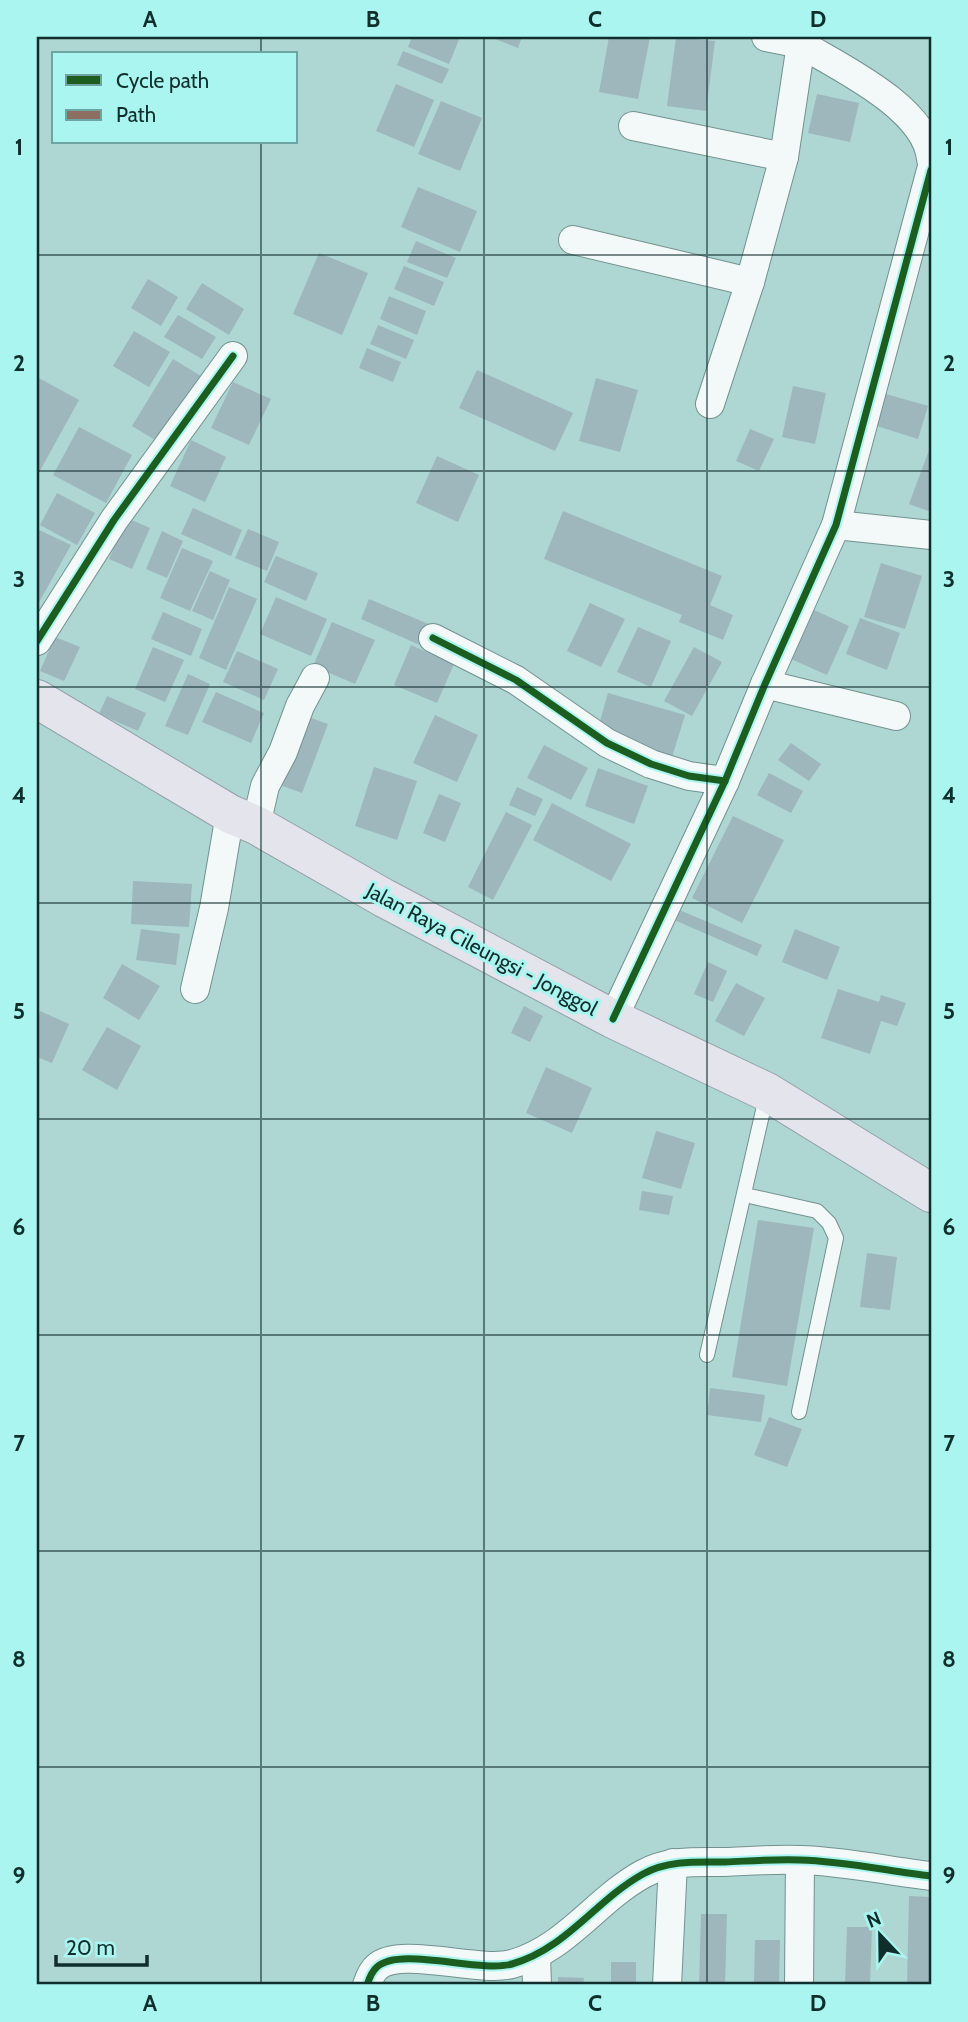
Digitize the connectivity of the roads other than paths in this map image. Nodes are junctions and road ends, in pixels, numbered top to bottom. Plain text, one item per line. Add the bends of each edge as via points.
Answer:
1 (766, 37) edge
2 (802, 41) edge
3 (632, 126) dead end
4 (931, 156) edge
5 (784, 157) junction
6 (573, 240) dead end
7 (750, 282) junction
8 (233, 356) dead end
9 (710, 404) dead end
10 (836, 525) junction
11 (931, 535) edge
12 (433, 638) dead end
13 (37, 641) edge
14 (315, 678) dead end
15 (765, 684) junction
16 (37, 699) edge
17 (896, 716) dead end
18 (725, 781) junction
19 (243, 819) junction
20 (195, 989) dead end
21 (613, 1019) junction
22 (767, 1092) junction
23 (931, 1193) edge
24 (745, 1195) junction
25 (707, 1355) dead end
26 (799, 1412) dead end
27 (800, 1860) junction
28 (673, 1863) junction
29 (931, 1876) edge
30 (536, 1955) junction
31 (367, 1985) edge
32 (537, 1985) edge
33 (667, 1985) edge
34 (799, 1985) edge

1 - 2 street
2 - 4 street via 899,106 926,137
2 - 5 street
3 - 5 street
4 - 10 street
5 - 7 street
6 - 7 street
7 - 9 street
8 - 13 street via 114,520
10 - 11 street
10 - 15 street
12 - 18 street via 516,680 607,743 651,764
14 - 19 street via 284,752
15 - 17 street
15 - 18 street
16 - 19 main road, Jalan Raya Cileungsi - Jonggol
18 - 21 street
19 - 20 street via 214,908
19 - 21 main road, Jalan Raya Cileungsi - Jonggol
21 - 22 main road, Jalan Raya Cileungsi - Jonggol
22 - 23 main road, Jalan Raya Cileungsi - Jonggol
22 - 24 lane
24 - 25 lane
24 - 26 lane via 817,1211 836,1238
27 - 28 street
27 - 29 street
27 - 34 street
28 - 30 street via 644,1874 615,1893 555,1945
28 - 33 street
30 - 31 street via 510,1965 400,1959 375,1967
30 - 32 street

